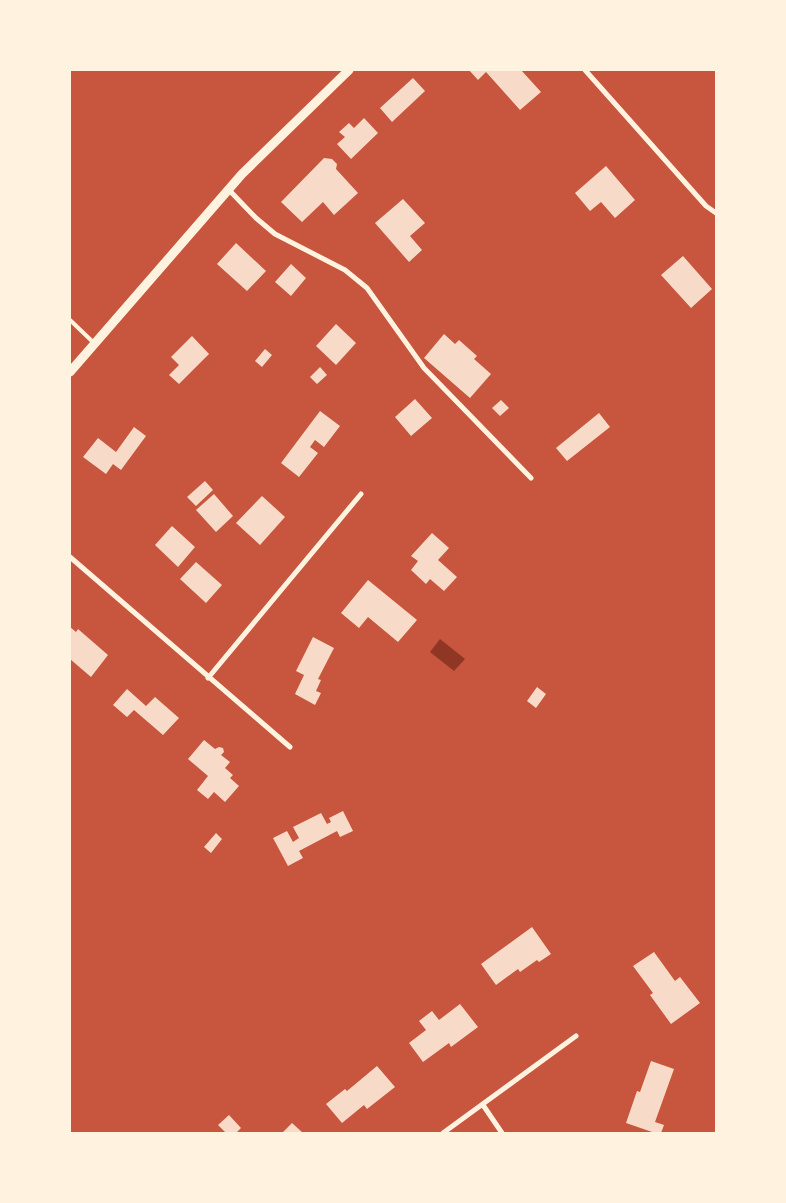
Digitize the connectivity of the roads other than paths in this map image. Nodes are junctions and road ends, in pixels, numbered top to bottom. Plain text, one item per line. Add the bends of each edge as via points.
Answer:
1 (349, 70) edge
2 (585, 70) edge
3 (229, 190) junction
4 (716, 213) edge
5 (70, 320) edge
6 (95, 344) junction
7 (70, 372) edge
8 (531, 478) dead end
9 (361, 494) dead end
10 (70, 557) edge
11 (208, 678) junction
12 (290, 747) dead end
13 (576, 1036) dead end
14 (483, 1105) junction
15 (443, 1133) edge
16 (502, 1133) edge

1 - 3 street
2 - 4 street via 706,206
3 - 6 street
3 - 8 street via 275,234 345,270 367,288 424,368
5 - 6 lane
6 - 7 street
9 - 11 street
10 - 11 street
11 - 12 street
13 - 14 street
14 - 15 street
14 - 16 street

